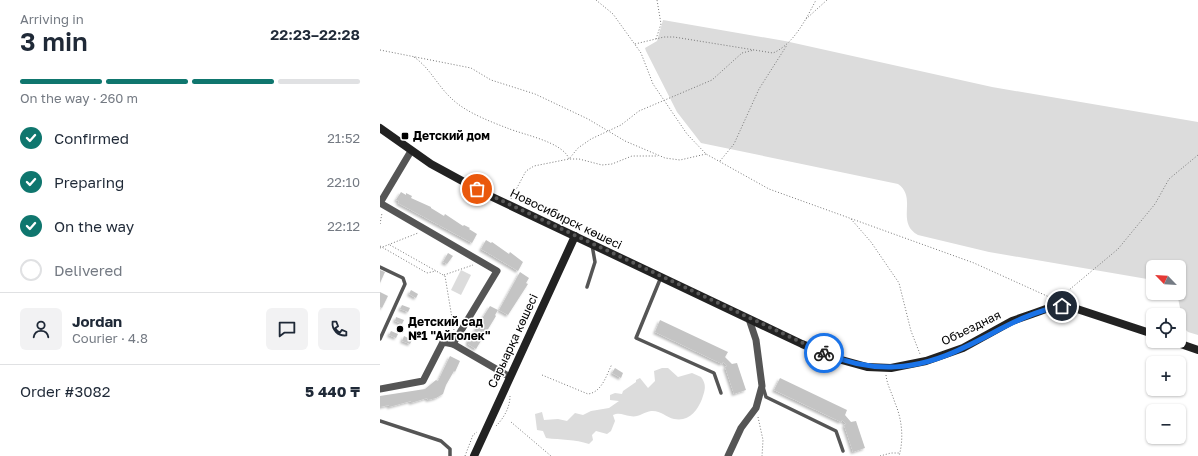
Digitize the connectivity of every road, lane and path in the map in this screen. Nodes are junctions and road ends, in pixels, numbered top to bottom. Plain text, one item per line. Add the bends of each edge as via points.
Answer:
1 (596, 0) edge
2 (657, 0) edge
3 (816, 0) edge
4 (828, 0) edge
5 (804, 21) junction
6 (655, 40) junction
7 (790, 41) junction
8 (635, 45) junction
9 (380, 50) edge
10 (754, 50) junction
11 (414, 57) junction
12 (664, 100) junction
13 (380, 128) edge
14 (608, 131) junction
15 (411, 151) junction
16 (706, 154) junction
17 (1198, 155) edge
18 (660, 156) junction
19 (569, 159) junction
20 (720, 161) junction
21 (381, 204) edge
22 (508, 204) junction
23 (850, 218) junction
24 (380, 224) edge
25 (426, 230) junction
26 (575, 236) junction
27 (592, 244) junction
28 (390, 245) junction
29 (380, 246) edge
30 (383, 247) junction
31 (380, 248) edge
32 (481, 262) junction
33 (380, 266) edge
34 (436, 271) junction
35 (443, 275) junction
36 (662, 278) junction
37 (587, 287) dead end
38 (1063, 295) dead end
39 (1071, 307) junction
40 (749, 319) junction
41 (1146, 332) edge
42 (380, 339) edge
43 (454, 342) junction
44 (1186, 346) edge
45 (1198, 350) edge
46 (917, 363) junction
47 (612, 364) dead end
48 (885, 368) junction
49 (542, 375) dead end
50 (510, 377) junction
51 (762, 386) junction
52 (380, 389) edge
53 (721, 394) dead end
54 (756, 408) junction
55 (380, 421) edge
56 (511, 422) dead end
57 (843, 451) dead end
58 (900, 453) junction
59 (450, 456) edge
60 (474, 456) edge
61 (551, 456) edge
62 (728, 456) edge
63 (762, 456) edge
64 (880, 456) edge
65 (899, 456) edge

1 - 8 path via 613,14
2 - 6 path via 661,24
3 - 5 path
4 - 5 path
5 - 7 path
6 - 8 path
6 - 10 path via 674,37
7 - 10 path via 773,53
7 - 20 path via 759,89 734,144
8 - 12 path via 641,53 653,84
9 - 11 path
10 - 12 path via 742,53 712,80
11 - 14 path via 470,68 491,80 535,94
11 - 19 path via 424,64 447,94 460,106 507,128 555,146 567,153
12 - 14 path via 639,111 621,125
12 - 16 path via 687,134
13 - 15 main road, Новосибирск көшесі
14 - 18 path
14 - 19 path via 584,143
15 - 21 street
15 - 22 main road, Новосибирск көшесі
16 - 18 path via 680,160
16 - 20 path
17 - 38 path via 1169,179 1155,204 1118,249
18 - 19 path via 632,156 612,164
19 - 22 path via 534,166 526,171
20 - 23 path via 769,189
21 - 24 path
21 - 25 street
22 - 26 main road, Новосибирск көшесі
23 - 39 path via 974,263
23 - 46 path via 871,242 899,283 911,331 920,353
25 - 28 path
25 - 32 street
26 - 27 main road, Новосибирск көшесі
26 - 50 main road, Сарыарқа көшесі
27 - 36 main road, Новосибирск көшесі
27 - 37 lane via 595,262
28 - 30 path
28 - 34 path
29 - 30 path
30 - 31 path
30 - 34 path via 427,273
32 - 35 path
32 - 43 street via 497,271
33 - 42 lane via 403,278 405,284
34 - 35 path
35 - 43 path
36 - 40 main road, Новосибирск көшесі
36 - 53 lane via 636,338 714,373
39 - 41 main road, Объездная
39 - 46 main road, Объездная via 1051,308 1012,321 963,348
40 - 48 main road, Новосибирск көшесі via 838,359 866,367
40 - 51 street via 756,340
43 - 50 street
43 - 52 street via 444,342 423,381
44 - 45 main road
46 - 48 main road, Объездная
47 - 49 path via 595,393 588,394
48 - 58 path via 902,431
50 - 60 main road, Сарыарқа көшесі
51 - 54 street
51 - 57 lane via 766,396 836,431
54 - 62 street via 741,428
54 - 63 path via 763,440
55 - 59 lane via 441,441 450,449
56 - 61 path
58 - 64 path
58 - 65 path

